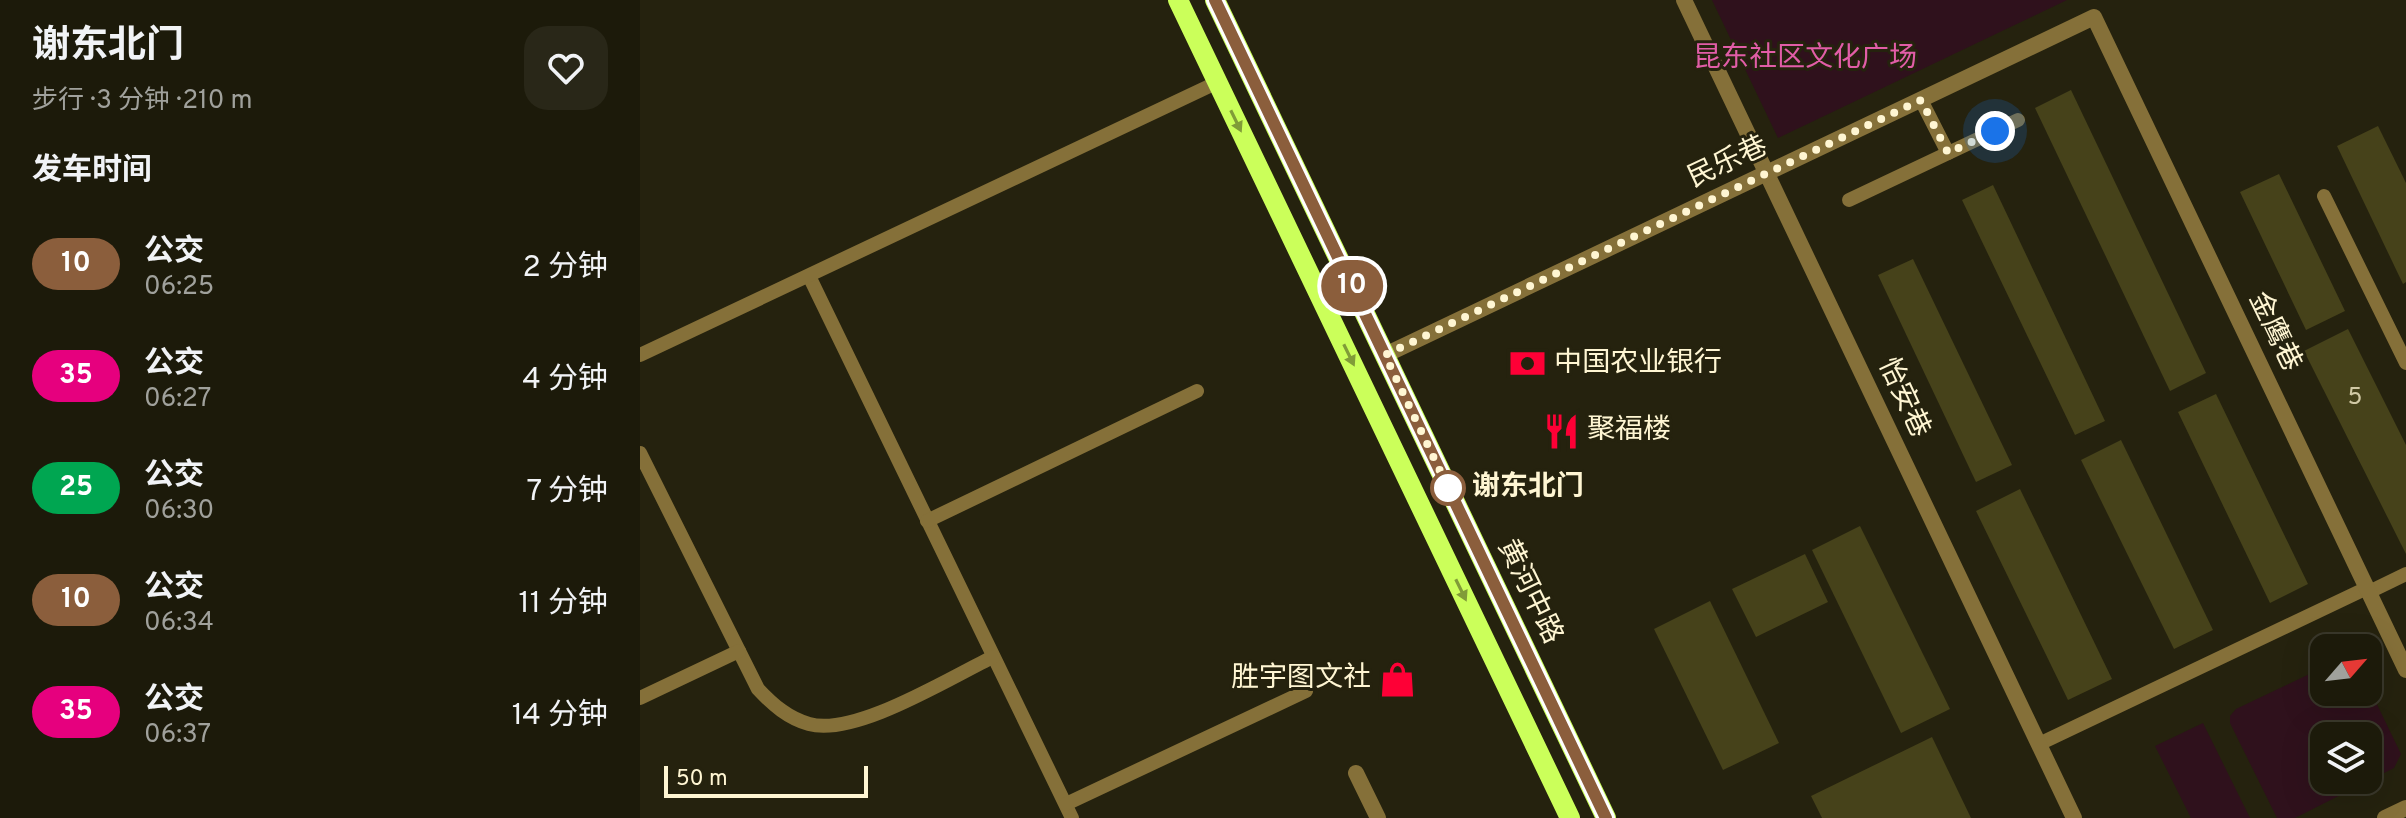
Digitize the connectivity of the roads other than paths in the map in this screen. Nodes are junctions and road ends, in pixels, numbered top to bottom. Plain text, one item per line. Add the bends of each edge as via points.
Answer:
1 (1178, 0) edge
2 (1215, 0) edge
3 (1684, 0) edge
4 (2094, 17) joint
5 (1218, 82) junction
6 (1921, 100) junction
7 (2018, 120) dead end
8 (1948, 153) junction
9 (1767, 173) junction
10 (2324, 196) dead end
11 (1849, 200) dead end
12 (809, 276) junction
13 (640, 355) edge
14 (1385, 355) junction
15 (2406, 363) edge
16 (1197, 391) dead end
17 (640, 453) edge
18 (927, 521) junction
19 (2406, 574) edge
20 (2368, 590) junction
21 (739, 651) junction
22 (993, 657) junction
23 (2406, 670) edge
24 (1306, 691) dead end
25 (640, 698) edge
26 (2039, 744) junction
27 (1356, 773) dead end
28 (2406, 808) edge
29 (1069, 811) edge
30 (1378, 818) edge
31 (1570, 818) edge
32 (1606, 818) edge
33 (2074, 818) edge
34 (2385, 818) edge

1 - 5 main road
2 - 14 main road, 黄河中路
3 - 9 street, 怡安巷
4 - 6 street, 民乐巷
4 - 20 street, 金鹰巷
5 - 12 lane
5 -> 31 main road
6 - 8 lane
6 - 9 street, 民乐巷
7 - 8 lane
8 - 11 lane
9 - 14 street, 民乐巷
9 - 26 street, 怡安巷
10 - 15 lane
12 - 13 lane
12 - 18 lane
14 - 32 main road, 黄河中路
16 - 18 lane
17 - 21 lane
18 - 22 lane
19 - 20 lane
20 - 23 street, 金鹰巷
20 - 26 lane
21 - 22 lane via 758,689 773,705 810,725 836,727 871,717
21 - 25 lane
22 - 29 lane
24 - 29 lane
26 - 33 street, 怡安巷
27 - 30 street
28 - 34 street

